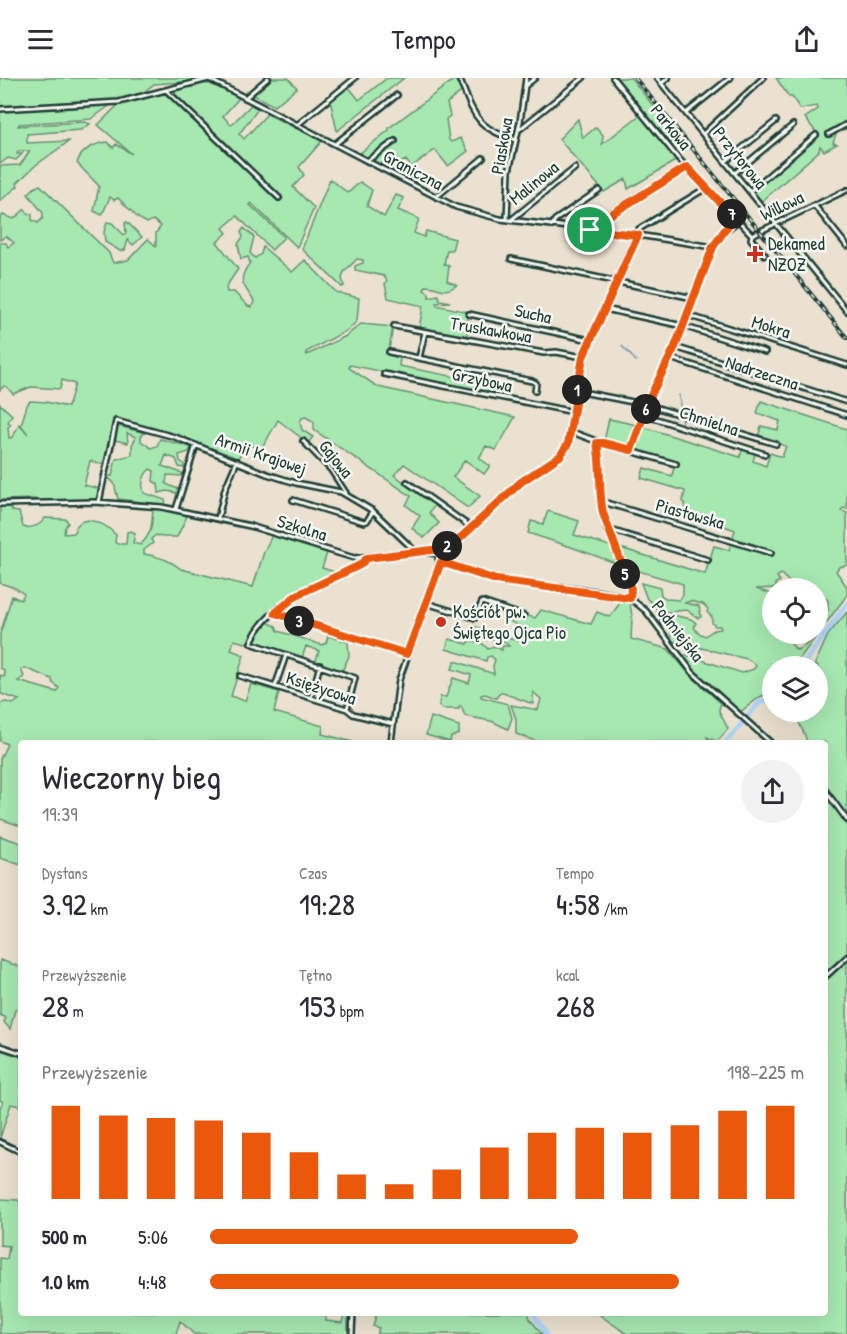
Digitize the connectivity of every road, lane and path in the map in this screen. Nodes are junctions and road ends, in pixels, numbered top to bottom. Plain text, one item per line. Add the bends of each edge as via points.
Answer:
1 (206, 78) edge
2 (268, 78) edge
3 (355, 78) edge
4 (459, 78) edge
5 (526, 78) edge
6 (535, 78) edge
7 (583, 78) edge
8 (614, 78) edge
9 (657, 78) edge
10 (668, 78) edge
11 (730, 78) edge
12 (763, 78) edge
13 (662, 83) junction
14 (525, 86) junction
15 (166, 90) junction
16 (397, 95) dead end
17 (245, 98) junction
18 (0, 109) edge
19 (686, 113) junction
20 (776, 121) dead end
21 (297, 124) junction
22 (847, 124) edge
23 (793, 125) dead end
24 (519, 130) junction
25 (703, 134) junction
26 (830, 134) dead end
27 (816, 135) dead end
28 (516, 140) junction
29 (395, 141) dead end
30 (334, 144) junction
31 (483, 158) dead end
32 (367, 161) junction
33 (725, 161) junction
34 (687, 167) junction
35 (575, 168) dead end
36 (735, 173) junction
37 (706, 188) junction
38 (599, 190) dead end
39 (847, 190) edge
40 (750, 191) junction
41 (436, 197) junction
42 (279, 198) dead end
43 (814, 205) junction
44 (734, 217) junction
45 (509, 219) junction
46 (738, 220) junction
47 (775, 223) junction
48 (552, 226) junction
49 (590, 230) junction
50 (724, 232) junction
51 (638, 235) junction
52 (752, 235) junction
53 (845, 240) edge
54 (847, 246) edge
55 (713, 247) junction
56 (765, 255) dead end
57 (511, 259) dead end
58 (617, 282) junction
59 (693, 298) junction
60 (604, 309) junction
61 (847, 311) edge
62 (469, 314) dead end
63 (687, 315) junction
64 (394, 326) dead end
65 (683, 326) junction
66 (425, 332) junction
67 (590, 340) junction
68 (675, 347) junction
69 (389, 352) dead end
70 (765, 352) dead end
71 (583, 357) junction
72 (419, 358) junction
73 (670, 358) junction
74 (847, 364) edge
75 (384, 374) dead end
76 (535, 391) dead end
77 (577, 391) junction
78 (847, 402) edge
79 (648, 405) junction
80 (574, 412) junction
81 (644, 415) junction
82 (847, 415) edge
83 (571, 431) junction
84 (303, 441) dead end
85 (597, 443) junction
86 (776, 444) dead end
87 (196, 445) junction
88 (631, 450) junction
89 (765, 454) dead end
90 (237, 461) junction
91 (676, 464) dead end
92 (407, 482) dead end
93 (347, 494) junction
94 (293, 500) dead end
95 (600, 501) junction
96 (99, 502) junction
97 (0, 504) edge
98 (176, 510) junction
99 (373, 511) junction
100 (218, 518) junction
101 (472, 528) junction
102 (607, 529) junction
103 (418, 551) junction
104 (439, 552) junction
105 (771, 552) dead end
106 (367, 558) junction
107 (708, 560) dead end
108 (440, 562) junction
109 (630, 598) junction
110 (426, 603) junction
111 (275, 613) junction
112 (524, 616) dead end
113 (407, 654) junction
114 (286, 655) junction
115 (320, 665) junction
116 (240, 676) dead end
117 (275, 688) junction
118 (311, 699) junction
119 (347, 709) junction
120 (393, 724) junction
121 (391, 740) edge
122 (769, 740) edge
123 (828, 794) edge
124 (847, 820) edge
125 (847, 957) edge
126 (828, 974) edge
127 (0, 1046) edge
128 (18, 1052) edge
129 (0, 1142) edge
130 (18, 1151) edge
131 (353, 1316) edge
132 (352, 1334) edge

1 - 15 street, Graniczna
1 - 17 street, Graniczna
2 - 17 street
3 - 21 street
4 - 28 street via 477,120
5 - 14 street, Piaskowa
6 - 14 street
7 - 24 street
8 - 34 street, Parkowa
9 - 13 street, Przytorowa
10 - 13 street
11 - 19 street
12 - 25 street
13 - 19 street, Przytorowa
14 - 24 street, Piaskowa
15 - 18 street, Graniczna via 119,102
15 - 42 street
16 - 30 street
17 - 21 street, Graniczna
19 - 25 street, Przytorowa
20 - 33 street
21 - 30 street, Graniczna
22 - 26 street
23 - 36 street
24 - 28 street, Piaskowa
25 - 33 street, Przytorowa
27 - 40 street
28 - 45 street, Piaskowa via 509,171
29 - 32 street
30 - 32 street, Graniczna
31 - 41 street
32 - 41 street, Graniczna
33 - 36 street, Przytorowa
34 - 37 street, Parkowa
34 - 49 street
35 - 45 street, Malinowa
36 - 40 street, Przytorowa
37 - 44 street, Parkowa
37 - 51 street via 641,227
38 - 48 street
39 - 43 street, Willowa
40 - 47 street, Przytorowa
41 - 45 street, Graniczna via 472,212
43 - 47 street, Willowa
43 - 53 street
44 - 46 street, Willowa
44 - 50 street
45 - 48 street, Graniczna
46 - 50 street
46 - 52 street, Willowa
47 - 52 street, Willowa
47 - 61 street, Przytorowa
48 - 49 street, Graniczna
49 - 51 street, Graniczna
50 - 55 street
51 - 55 street, Graniczna
51 - 58 street
52 - 56 street
53 - 54 street
55 - 59 street
57 - 58 street
58 - 59 street
58 - 60 street
59 - 63 street
60 - 65 street
60 - 67 street
62 - 67 street, Sucha
63 - 65 street
63 - 74 street, Mokra
64 - 66 street, Truskawkowa
65 - 68 street
65 - 70 street
66 - 71 street, Truskawkowa
66 - 72 street
67 - 71 street
68 - 73 street
68 - 78 street
69 - 72 street
71 - 77 street
72 - 76 street via 532,381 536,383
73 - 79 street
73 - 82 street, Nadrzeczna
75 - 80 street, Grzybowa
77 - 79 street
77 - 80 street
79 - 81 street
79 - 86 street
80 - 83 street
81 - 88 street
81 - 89 street, Chmielna
83 - 85 street
83 - 101 street via 564,453 521,482
84 - 93 street, Gajowa via 331,470
85 - 88 street
85 - 95 street via 602,465
87 - 90 street, Armii Krajowej
87 - 96 street, Armii Krajowej via 116,421
87 - 98 street
88 - 91 street
90 - 93 street, Armii Krajowej via 296,483
90 - 100 street
92 - 101 street
93 - 99 street, Armii Krajowej
94 - 99 street via 364,522
95 - 102 street
95 - 105 street, Piastowska
96 - 97 street, Szkolna
96 - 98 street, Szkolna
98 - 100 street, Szkolna
99 - 103 street, Armii Krajowej
100 - 106 street, Szkolna via 347,556
101 - 104 street
102 - 107 street
102 - 109 street via 631,589
103 - 104 street, Szkolna
103 - 106 street, Szkolna
104 - 108 street
106 - 111 street via 297,595
108 - 109 street, Podmiejska via 496,580
108 - 110 street
109 - 122 street, Podmiejska via 646,611 692,672
110 - 112 street via 475,618 482,602
110 - 113 street
111 - 113 street
111 - 114 street via 261,624 251,643
113 - 120 street via 397,687
114 - 115 street
114 - 117 street
115 - 118 street
115 - 119 street via 355,678
116 - 117 street, Księżycowa
117 - 118 street, Księżycowa
118 - 119 street, Księżycowa
119 - 120 street, Księżycowa
120 - 121 street
123 - 124 street
125 - 126 street
127 - 128 street
129 - 130 street
131 - 132 street

